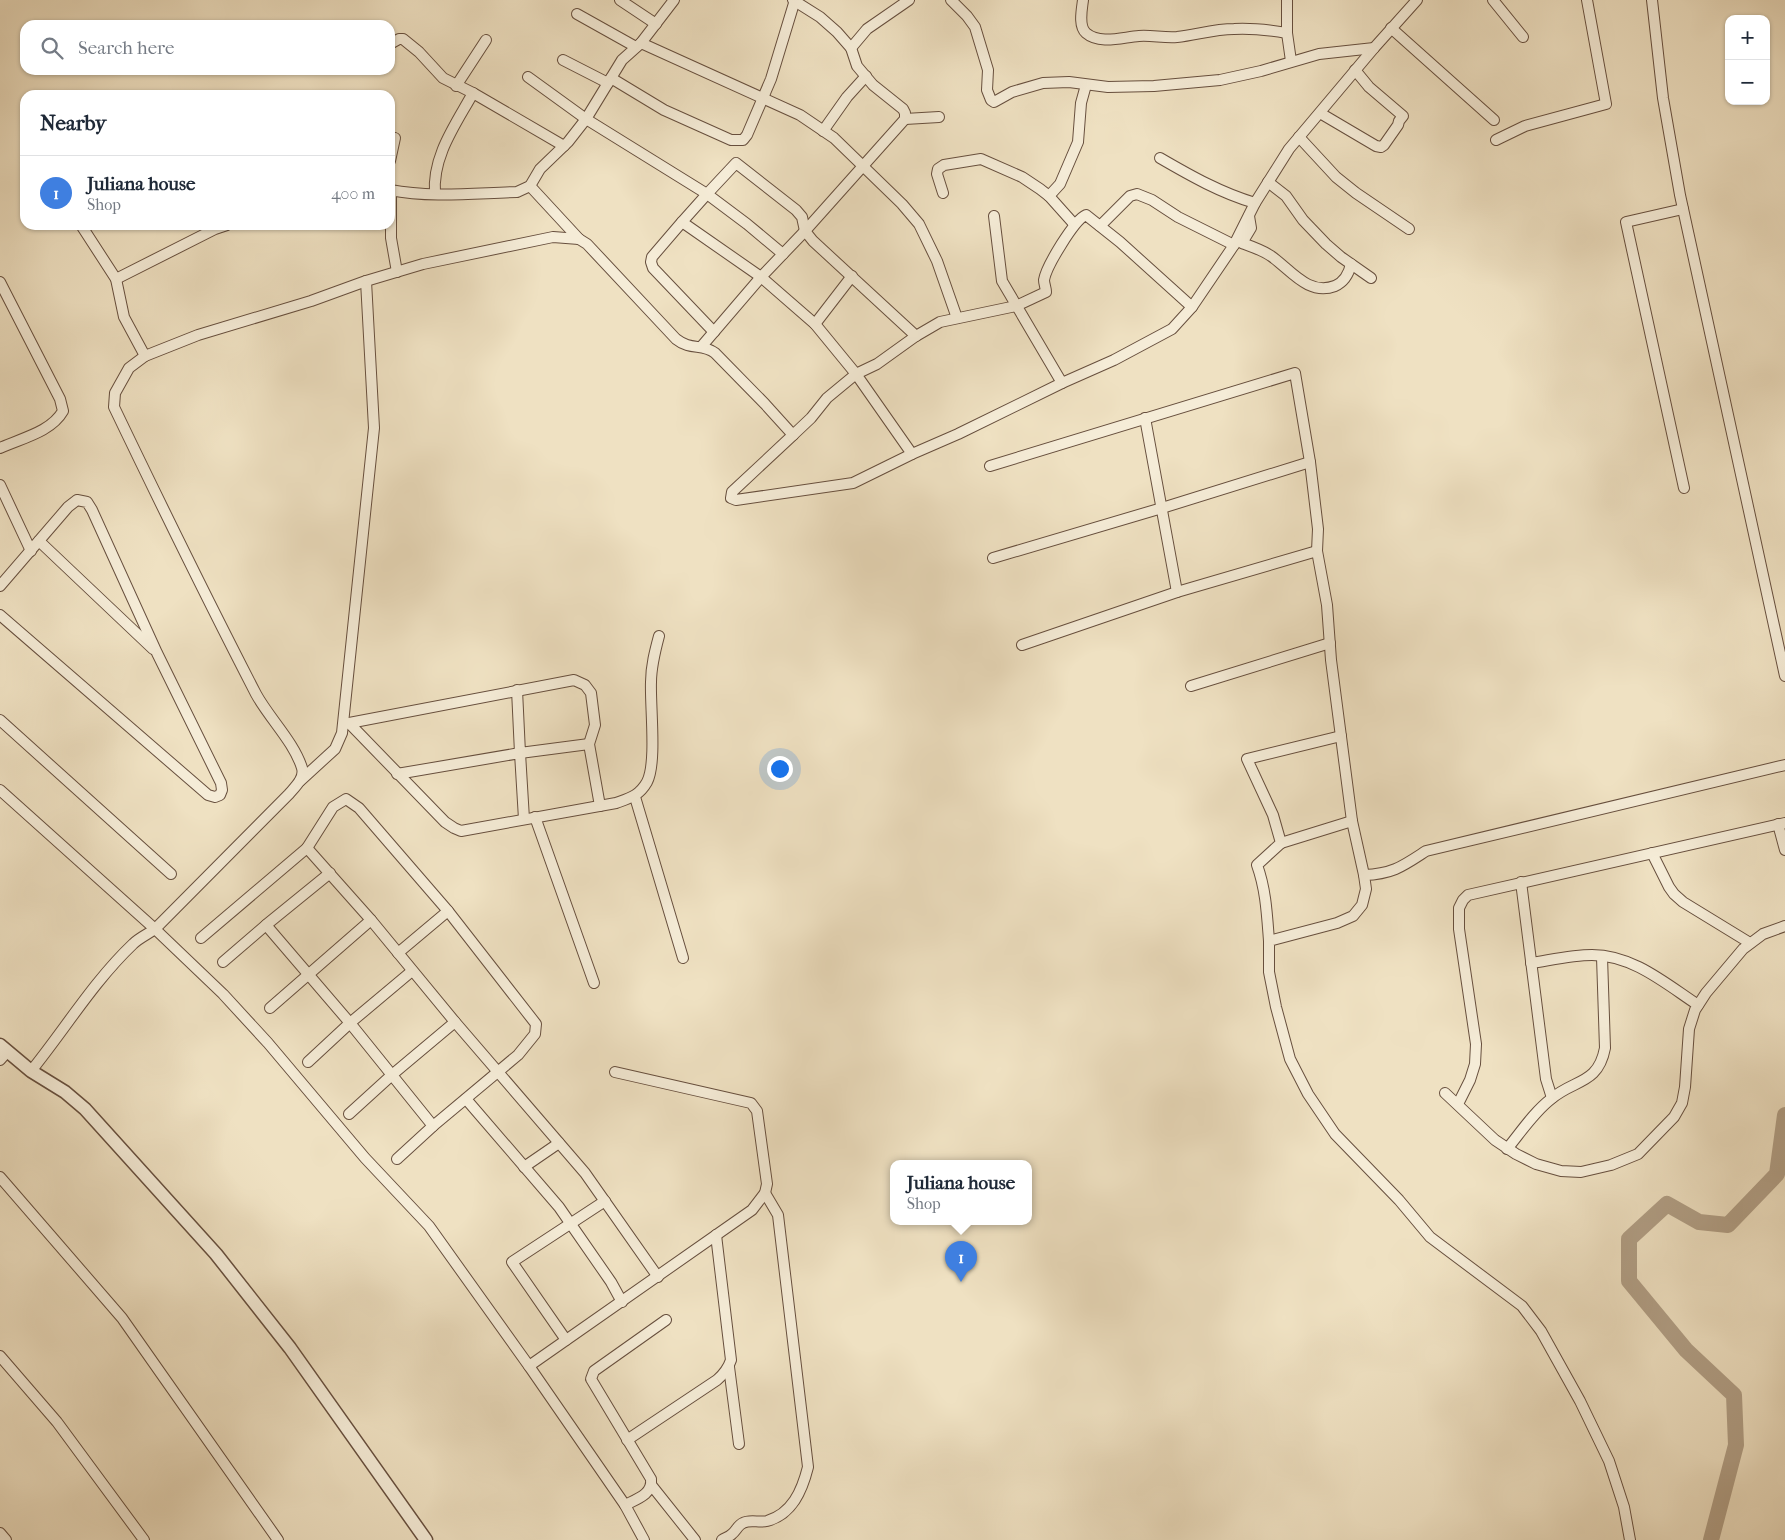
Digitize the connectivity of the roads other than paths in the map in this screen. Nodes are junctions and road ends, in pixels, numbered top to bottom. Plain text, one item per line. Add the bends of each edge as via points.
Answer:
1 (620, 0) edge
2 (674, 0) edge
3 (795, 0) edge
4 (909, 0) edge
5 (951, 0) edge
6 (1082, 0) edge
7 (1287, 0) edge
8 (1417, 0) edge
9 (1493, 0) edge
10 (1587, 0) edge
11 (1652, 0) edge
12 (577, 14) dead end
13 (656, 24) junction
14 (1391, 28) junction
15 (1287, 33) junction
16 (1523, 37) dead end
17 (486, 40) dead end
18 (395, 41) edge
19 (638, 45) junction
20 (850, 48) junction
21 (1374, 48) junction
22 (563, 60) dead end
23 (1291, 61) junction
24 (1355, 70) junction
25 (866, 76) junction
26 (528, 77) dead end
27 (609, 80) junction
28 (1086, 85) junction
29 (456, 86) junction
30 (473, 92) junction
31 (763, 98) junction
32 (1320, 113) junction
33 (939, 117) dead end
34 (586, 119) junction
35 (905, 119) junction
36 (1494, 120) dead end
37 (823, 131) junction
38 (1299, 137) junction
39 (1496, 140) dead end
40 (564, 146) junction
41 (1160, 158) dead end
42 (862, 165) junction
43 (1268, 182) junction
44 (530, 186) junction
45 (395, 191) edge
46 (942, 193) dead end
47 (435, 194) junction
48 (707, 194) junction
49 (1049, 196) junction
50 (1255, 203) junction
51 (1683, 209) junction
52 (994, 216) dead end
53 (1249, 216) junction
54 (682, 222) junction
55 (1074, 224) junction
56 (1100, 226) junction
57 (1409, 229) dead end
58 (84, 230) edge
59 (213, 230) edge
60 (391, 230) edge
61 (805, 231) junction
62 (579, 239) junction
63 (1234, 244) junction
64 (783, 254) junction
65 (1351, 264) junction
66 (397, 272) junction
67 (852, 276) junction
68 (761, 277) junction
69 (1371, 278) dead end
70 (116, 279) junction
71 (366, 281) junction
72 (0, 282) edge
73 (4, 300) edge
74 (1016, 306) junction
75 (1192, 307) junction
76 (957, 318) junction
77 (815, 324) junction
78 (714, 332) junction
79 (916, 336) junction
80 (702, 347) junction
81 (145, 356) junction
82 (856, 374) junction
83 (1062, 383) junction
84 (1145, 418) junction
85 (793, 435) junction
86 (0, 448) edge
87 (912, 454) junction
88 (1310, 462) junction
89 (990, 466) dead end
90 (0, 485) edge
91 (1684, 488) dead end
92 (1162, 508) junction
93 (39, 541) junction
94 (31, 550) junction
95 (1317, 551) junction
96 (993, 558) dead end
97 (0, 586) edge
98 (1177, 592) junction
99 (0, 615) edge
100 (659, 636) dead end
101 (1330, 643) junction
102 (1022, 645) dead end
103 (157, 653) junction
104 (1785, 676) edge
105 (1191, 686) dead end
106 (517, 690) junction
107 (0, 720) edge
108 (346, 723) junction
109 (1341, 736) junction
110 (589, 744) junction
111 (520, 753) junction
112 (1785, 765) edge
113 (398, 774) junction
114 (299, 782) junction
115 (0, 790) edge
116 (635, 797) junction
117 (600, 806) junction
118 (529, 818) junction
119 (1352, 821) junction
120 (1782, 823) edge
121 (1281, 842) junction
122 (307, 848) junction
123 (1785, 850) edge
124 (1652, 853) junction
125 (330, 873) junction
126 (171, 874) dead end
127 (1364, 875) junction
128 (1521, 882) junction
129 (448, 911) junction
130 (371, 920) junction
131 (266, 925) junction
132 (1785, 926) edge
133 (155, 929) junction
134 (201, 938) dead end
135 (1269, 941) junction
136 (1750, 943) junction
137 (398, 953) junction
138 (1602, 956) junction
139 (683, 958) dead end
140 (223, 962) dead end
141 (1531, 963) junction
142 (412, 971) junction
143 (309, 974) junction
144 (594, 983) dead end
145 (1698, 1005) junction
146 (270, 1008) dead end
147 (455, 1022) junction
148 (350, 1023) junction
149 (2, 1052) edge
150 (308, 1062) dead end
151 (32, 1071) junction
152 (498, 1072) junction
153 (615, 1072) dead end
154 (393, 1074) junction
155 (1445, 1093) dead end
156 (1552, 1098) junction
157 (466, 1099) junction
158 (1458, 1104) junction
159 (349, 1114) dead end
160 (433, 1126) junction
161 (559, 1143) junction
162 (1508, 1149) junction
163 (397, 1159) dead end
164 (524, 1167) junction
165 (0, 1177) edge
166 (766, 1193) junction
167 (605, 1201) junction
168 (570, 1223) junction
169 (716, 1236) junction
170 (658, 1277) junction
171 (622, 1302) junction
172 (666, 1320) dead end
173 (566, 1340) junction
174 (0, 1356) edge
175 (529, 1366) junction
176 (729, 1366) junction
177 (627, 1440) junction
178 (739, 1444) dead end
179 (652, 1486) junction
180 (625, 1505) junction
181 (0, 1533) edge
182 (6, 1540) edge
183 (144, 1540) edge
184 (278, 1540) edge
185 (426, 1540) edge
186 (644, 1540) edge
187 (694, 1540) edge
188 (722, 1540) edge
189 (1630, 1540) edge

1 - 13 street
2 - 13 street
3 - 20 street via 820,16
3 - 31 street
4 - 20 street via 868,29
5 - 28 street via 975,27 988,70 988,90 994,102 1012,92 1043,83
6 - 15 street via 1081,24 1086,33 1098,38 1174,37 1255,28
7 - 15 street
8 - 14 street
9 - 16 street
10 - 39 street via 1606,104 1525,126
11 - 51 street via 1663,98
12 - 19 street
13 - 19 street
14 - 21 street
14 - 36 street
15 - 23 street
17 - 29 street
18 - 29 street via 406,41 437,74
19 - 27 street via 622,60
19 - 31 street
20 - 25 street via 857,66
21 - 23 street via 1318,54
21 - 24 street
22 - 27 street
23 - 28 street via 1220,80 1154,86
24 - 32 street
24 - 32 street via 1369,87 1403,116 1384,146 1376,146
25 - 35 street via 903,109
25 - 37 street
26 - 34 street
27 - 31 street via 664,110 737,141 747,136
27 - 34 street
28 - 49 street via 1078,142 1060,184
29 - 30 street
30 - 40 street
30 - 47 street via 443,149 435,174
31 - 37 street via 800,115
32 - 38 street
33 - 35 street
34 - 40 street
34 - 48 street
35 - 42 street
37 - 42 street
38 - 43 street
38 - 57 street via 1356,194
40 - 44 street via 540,169
41 - 50 street via 1210,186
42 - 61 street
42 - 76 street via 919,224 937,261
43 - 50 street
43 - 65 street via 1286,196 1317,235
44 - 47 street via 516,192
44 - 62 street
45 - 47 street
46 - 49 street via 938,169 944,165 980,159 1022,177
48 - 54 street
48 - 61 street via 736,163 796,210 802,217
48 - 64 street
49 - 55 street
50 - 53 street
51 - 91 street via 1626,222
51 - 104 street
52 - 74 street via 1002,281
53 - 63 street
53 - 65 street via 1251,228 1242,243 1272,257 1310,286 1323,288 1340,284
54 - 68 street
54 - 78 street via 650,262
55 - 56 street via 1086,215
55 - 74 street via 1044,279 1046,292
56 - 63 street via 1130,196 1137,194
56 - 75 street
58 - 70 street
59 - 70 street
60 - 66 street
61 - 64 street
61 - 67 street
62 - 66 street via 553,237
62 - 80 street via 588,244 676,340 683,345
63 - 75 street
64 - 68 street
65 - 69 street
66 - 71 street
67 - 77 street
67 - 79 street
68 - 77 street
68 - 78 street
70 - 81 street via 124,317
71 - 81 street via 198,335
71 - 108 street via 374,428
72 - 73 street
73 - 86 street via 60,399 63,410 58,420 48,427
74 - 76 street
74 - 83 street
75 - 83 street via 1172,329
76 - 79 street via 940,322
77 - 82 street
78 - 80 street
79 - 82 street via 883,360
80 - 85 street via 715,353
81 - 114 street via 129,368 121,381 115,393 114,407 257,696 297,756 303,770
82 - 85 street via 827,398
82 - 87 street
83 - 87 street
84 - 88 street via 1295,373
84 - 89 street
84 - 92 street
85 - 87 street via 732,492 731,498 777,495 853,483
88 - 92 street
88 - 95 street via 1318,529
90 - 94 street
92 - 96 street
92 - 98 street
93 - 94 street
93 - 103 street
93 - 103 street via 68,506 77,500 87,502
94 - 97 street
95 - 98 street
95 - 101 street
98 - 102 street
99 - 103 street via 208,795 220,795 220,783
100 - 116 street via 650,681 652,769
101 - 105 street
101 - 109 street
106 - 108 street
106 - 110 street via 574,680 584,685 591,693 596,725
106 - 111 street
107 - 126 street
108 - 113 street
108 - 114 street via 335,749
109 - 119 street
109 - 121 street via 1247,759 1273,815
110 - 111 street
110 - 117 street
111 - 113 street
111 - 118 street
112 - 127 street via 1426,851 1383,875
113 - 118 street via 445,822 461,831
114 - 133 street
115 - 133 street
116 - 117 street
116 - 139 street
117 - 118 street
118 - 144 street
119 - 121 street
119 - 127 street
120 - 123 street
120 - 124 street
121 - 135 street via 1257,865 1265,898
122 - 125 street
122 - 129 street via 332,807 346,799 359,808
122 - 134 street
124 - 128 street
124 - 136 street via 1674,894
125 - 130 street
125 - 131 street
127 - 135 street via 1366,889 1362,905 1353,916
128 - 141 street
128 - 158 street via 1468,896 1459,908 1459,929 1476,1044 1475,1064
129 - 137 street
129 - 152 street via 536,1024 532,1038
130 - 137 street
130 - 143 street
131 - 140 street
131 - 143 street
132 - 136 street via 1762,934
133 - 151 street via 134,944 93,989
133 - 175 street via 223,994 365,1158 429,1226
135 - 189 street via 1269,972 1276,1007 1290,1059 1308,1094 1335,1134 1430,1237 1522,1306 1541,1332 1580,1401 1608,1461 1624,1507
136 - 145 street
137 - 142 street
138 - 141 street
138 - 145 street via 1618,958 1640,967
138 - 156 street via 1603,1061 1596,1072
141 - 156 street via 1546,1079
142 - 147 street
142 - 148 street
143 - 146 street
143 - 148 street
145 - 162 street via 1689,1029 1682,1103 1638,1154 1612,1165 1581,1172 1561,1171 1536,1164
147 - 152 street
147 - 154 street
148 - 150 street
148 - 154 street
149 - 151 street
151 - 185 street via 65,1092 84,1109 216,1254 290,1348
152 - 157 street
152 - 161 street
153 - 166 street via 751,1103 757,1111
154 - 159 street
154 - 160 street
155 - 158 street
156 - 162 street
157 - 160 street
157 - 164 street
158 - 162 street
160 - 163 street
161 - 164 street
161 - 167 street
164 - 168 street
165 - 184 street via 122,1318
166 - 169 street via 752,1210
166 - 188 street via 778,1215 808,1468 803,1486 783,1513 767,1521 741,1524 732,1535
167 - 168 street
167 - 170 street
168 - 171 street via 612,1282
168 - 173 street via 512,1262
169 - 170 street
169 - 176 street via 731,1360
170 - 171 street
171 - 173 street
172 - 177 street via 594,1371 591,1379
173 - 175 street
174 - 183 street via 58,1422
175 - 180 street
176 - 177 street via 717,1380
176 - 178 street
177 - 179 street
179 - 180 street via 648,1492
179 - 187 street
180 - 186 street
181 - 182 street

